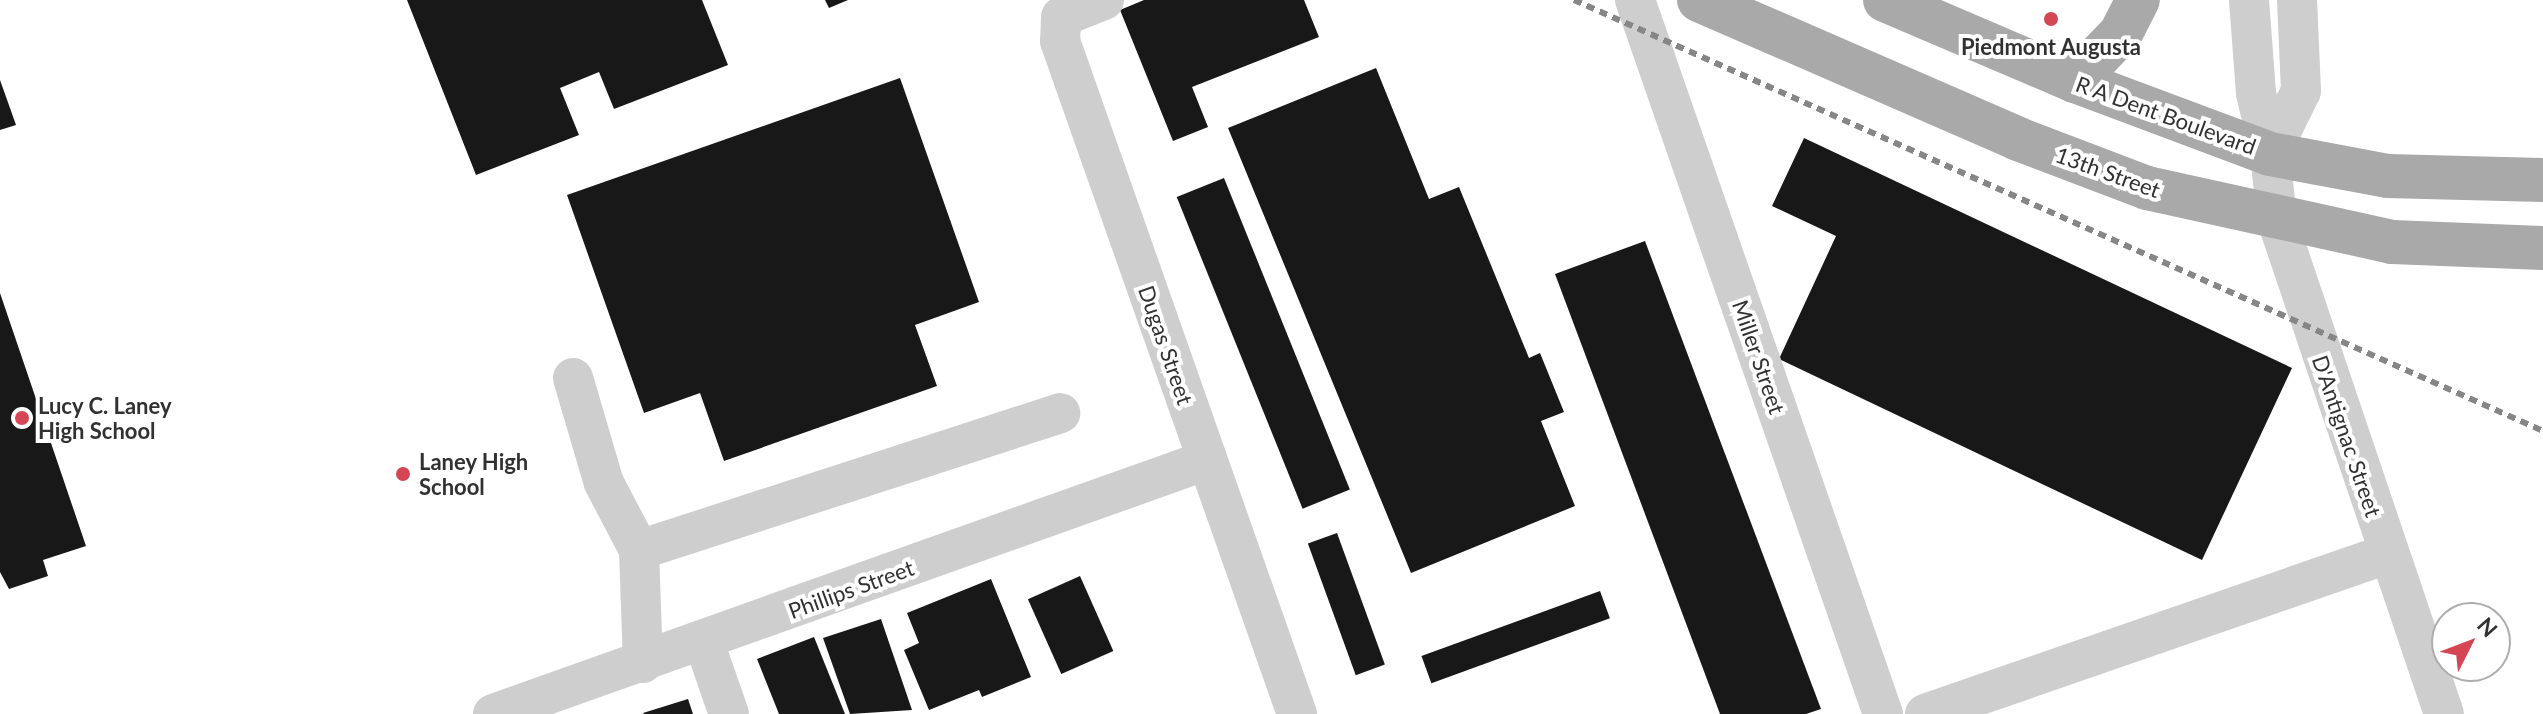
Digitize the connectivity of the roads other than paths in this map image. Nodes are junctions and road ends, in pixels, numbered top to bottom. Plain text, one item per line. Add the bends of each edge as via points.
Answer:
1 (1104, 0) edge
2 (1635, 0) edge
3 (1699, 0) edge
4 (1885, 0) edge
5 (2138, 0) edge
6 (2249, 0) edge
7 (2297, 0) edge
8 (2075, 81) junction
9 (2270, 154) junction
10 (2543, 180) edge
11 (2277, 220) junction
12 (2543, 248) edge
13 (573, 378) dead end
14 (1060, 413) dead end
15 (1207, 460) junction
16 (639, 550) junction
17 (2388, 554) junction
18 (704, 642) junction
19 (643, 663) junction
20 (493, 714) edge
21 (729, 714) edge
22 (1297, 714) edge
23 (1883, 714) edge
24 (1925, 714) edge
25 (2444, 714) edge

1 - 15 street, Dugas Street via 1061,17 1060,41
2 - 23 street, Miller Street
3 - 11 main road, 13th Street via 2147,188
4 - 8 main road, R A Dent Boulevard
5 - 8 main road via 2121,33
6 - 9 street, D'Antignac Street via 2256,93
7 - 9 street via 2301,91
8 - 9 main road, R A Dent Boulevard
9 - 10 main road via 2387,176
9 - 11 street, D'Antignac Street
11 - 12 main road, 13th Street via 2392,242
11 - 17 street, D'Antignac Street
13 - 16 street via 604,483
14 - 16 street
15 - 18 street, Phillips Street
15 - 22 street, Dugas Street
16 - 19 street
17 - 24 street
17 - 25 street, D'Antignac Street
18 - 19 street, Phillips Street
18 - 21 street
19 - 20 street, Phillips Street

